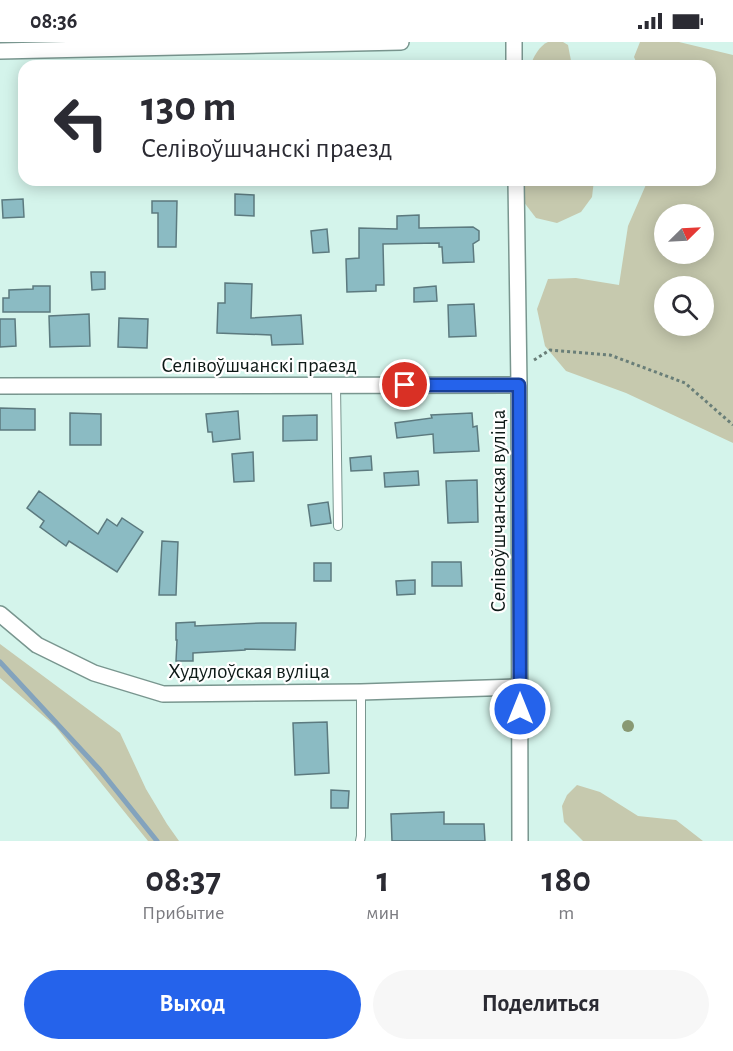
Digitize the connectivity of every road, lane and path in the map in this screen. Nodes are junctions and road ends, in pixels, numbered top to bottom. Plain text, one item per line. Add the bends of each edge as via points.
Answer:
1 (401, 42) edge
2 (514, 42) edge
3 (184, 44) edge
4 (0, 51) edge
5 (514, 60) edge
6 (516, 186) edge
7 (519, 377) junction
8 (0, 386) edge
9 (336, 386) junction
10 (733, 425) edge
11 (338, 526) dead end
12 (0, 614) edge
13 (520, 687) junction
14 (361, 692) junction
15 (360, 841) edge
16 (520, 841) edge

1 - 3 street
2 - 5 street
3 - 4 street
6 - 7 street, Селівоўшчанская вуліца
7 - 9 street, Селівоўшчанскі праезд
7 - 10 path via 550,350 610,355 685,383
7 - 13 street, Селівоўшчанская вуліца
8 - 9 street, Селівоўшчанскі праезд
9 - 11 lane
12 - 14 street, Худулоўская вуліца via 46,650 94,673 163,694
13 - 14 street, Худулоўская вуліца
13 - 16 street, Селівоўшчанская вуліца
14 - 15 lane

